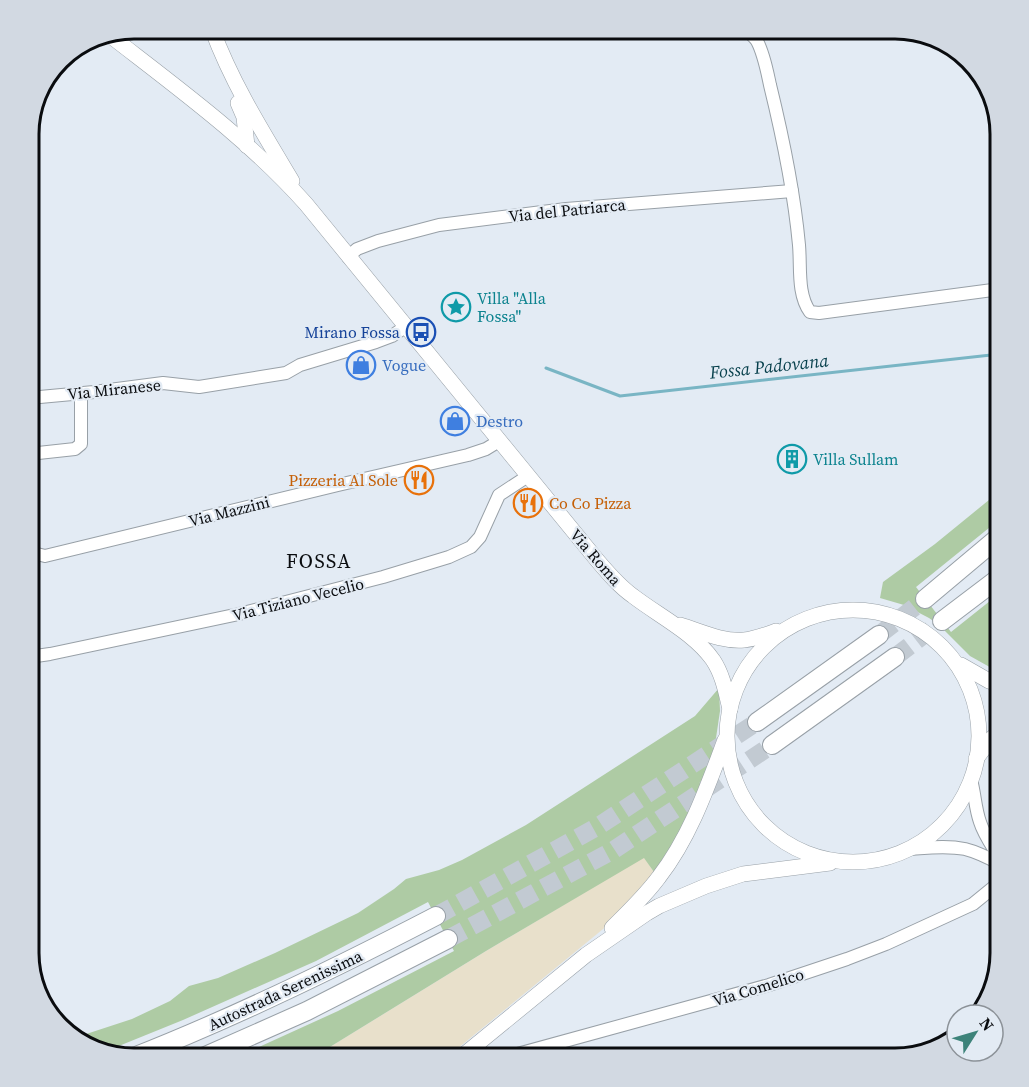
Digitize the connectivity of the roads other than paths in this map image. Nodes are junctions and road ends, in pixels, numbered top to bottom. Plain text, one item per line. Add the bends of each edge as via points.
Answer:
1 (216, 39) edge
2 (755, 39) edge
3 (117, 41) edge
4 (223, 58) junction
5 (238, 102) junction
6 (218, 121) junction
7 (247, 146) junction
8 (792, 191) junction
9 (306, 204) junction
10 (348, 256) junction
11 (990, 290) edge
12 (405, 327) junction
13 (81, 393) junction
14 (39, 397) edge
15 (499, 441) junction
16 (39, 453) edge
17 (528, 476) junction
18 (990, 545) edge
19 (39, 554) edge
20 (990, 585) edge
21 (926, 599) tunnel mouth
22 (942, 621) tunnel mouth
23 (674, 623) junction
24 (790, 626) junction
25 (879, 635) tunnel mouth
26 (39, 656) edge
27 (895, 657) tunnel mouth
28 (955, 662) junction
29 (990, 682) edge
30 (730, 709) junction
31 (757, 723) tunnel mouth
32 (727, 735) junction
33 (990, 740) edge
34 (772, 745) tunnel mouth
35 (976, 759) junction
36 (971, 780) junction
37 (990, 843) edge
38 (908, 849) junction
39 (990, 859) edge
40 (836, 862) junction
41 (990, 890) edge
42 (436, 916) tunnel mouth
43 (448, 939) tunnel mouth
44 (586, 955) junction
45 (475, 1046) junction
46 (157, 1048) edge
47 (225, 1048) edge
48 (473, 1048) edge
49 (477, 1048) edge
50 (543, 1048) edge

1 - 4 main road
2 - 8 street via 776,109
3 - 6 main road
4 - 5 main road
4 - 9 main road via 250,112
5 - 6 main road via 232,116
5 - 7 main road
6 - 7 main road
7 - 9 main road
8 - 10 street, Via del Patriarca via 566,209 448,224 378,241
8 - 11 street via 803,296 810,312
9 - 10 main road
10 - 12 main road
12 - 13 street, Via Miranese via 392,336 286,372 199,387 163,383
12 - 15 main road, Via Roma
13 - 14 street, Via Miranese
13 - 16 street via 81,444
15 - 17 main road, Via Roma
15 - 19 street, Via Mazzini via 468,455
17 - 23 main road, Via Roma via 615,581
17 - 26 street, Via Tiziano Vecelio via 499,495 487,526 471,547 449,557 239,614
18 - 21 highway
20 - 22 highway
23 - 24 main road via 725,639 742,640
23 - 30 main road via 713,660
24 - 28 main road via 834,611 887,615 917,627
24 - 30 main road via 766,644 747,666
25 - 31 highway
27 - 34 highway
28 - 29 main road
28 - 35 main road via 969,683 977,708
30 - 32 main road
32 - 40 main road via 735,780 755,816 788,845
32 - 44 main road via 677,850 659,878
33 - 35 main road
35 - 36 main road
36 - 37 street via 979,820
36 - 38 main road via 944,823
38 - 39 street via 963,848
38 - 40 main road via 871,861
40 - 44 main road via 744,874 706,886 647,913
41 - 50 street, Via Comelico via 973,904 847,959 769,985
42 - 46 highway, Autostrada Serenissima via 283,992
43 - 47 highway, Autostrada Serenissima
44 - 45 main road
45 - 48 main road
45 - 49 street

